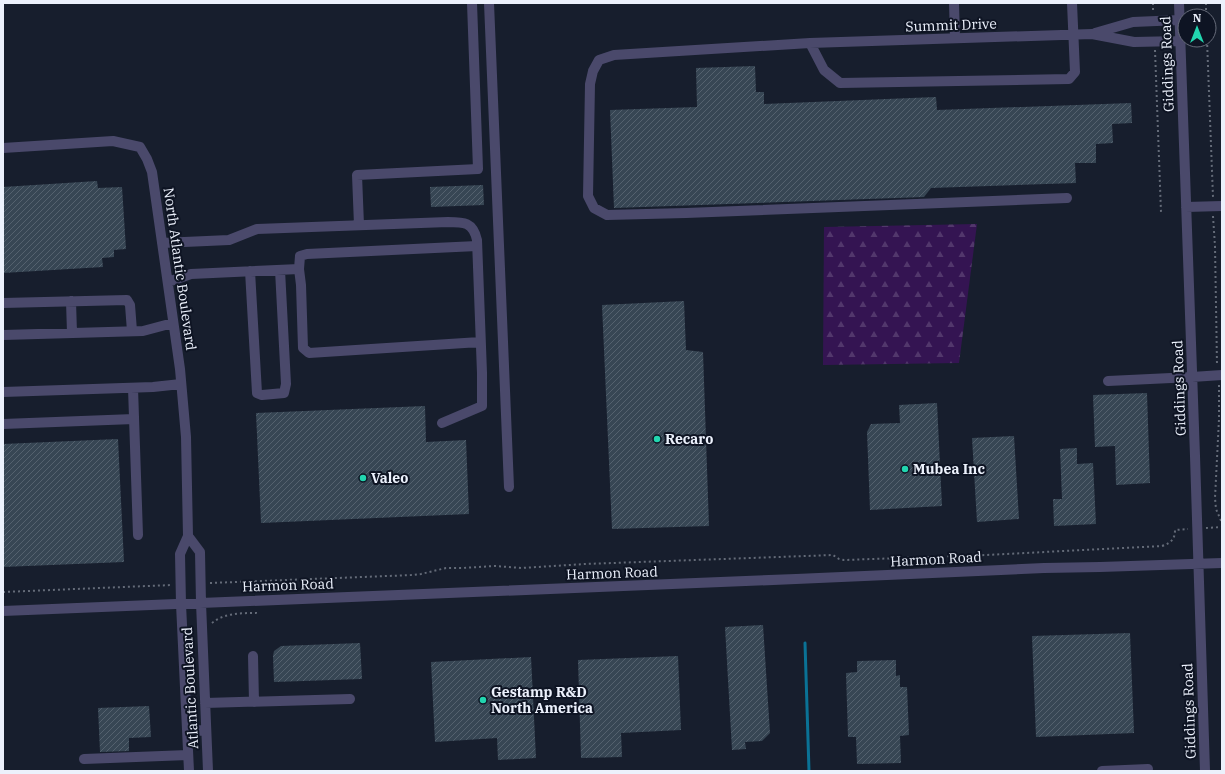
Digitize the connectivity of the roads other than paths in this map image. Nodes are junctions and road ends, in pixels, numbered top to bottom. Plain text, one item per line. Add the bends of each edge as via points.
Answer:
1 (472, 3) edge
2 (489, 3) edge
3 (954, 3) edge
4 (1072, 3) edge
5 (1177, 20) edge
6 (1073, 34) junction
7 (1092, 34) junction
8 (955, 38) junction
9 (1177, 41) edge
10 (810, 43) junction
11 (1180, 48) edge
12 (3, 148) edge
13 (1068, 198) dead end
14 (1218, 206) edge
15 (1186, 207) junction
16 (359, 225) junction
17 (162, 243) junction
18 (477, 246) junction
19 (299, 269) junction
20 (280, 270) junction
21 (250, 271) junction
22 (168, 282) junction
23 (71, 301) junction
24 (3, 303) edge
25 (173, 323) junction
26 (132, 331) junction
27 (72, 333) junction
28 (3, 334) edge
29 (480, 342) junction
30 (1220, 375) edge
31 (1192, 377) junction
32 (1108, 381) dead end
33 (181, 384) junction
34 (133, 388) junction
35 (3, 392) edge
36 (134, 419) junction
37 (3, 424) edge
38 (442, 424) dead end
39 (509, 487) dead end
40 (138, 535) dead end
41 (188, 536) junction
42 (1199, 563) junction
43 (1222, 563) edge
44 (201, 603) junction
45 (181, 604) junction
46 (3, 611) edge
47 (253, 656) dead end
48 (350, 699) dead end
49 (254, 702) junction
50 (205, 703) junction
51 (206, 730) junction
52 (187, 731) junction
53 (188, 755) junction
54 (84, 759) dead end
55 (1148, 769) dead end
56 (188, 771) edge
57 (208, 771) edge
58 (1102, 771) edge
59 (1205, 771) edge

1 - 16 street via 478,169 356,175
2 - 39 street
3 - 8 street
4 - 6 street
5 - 7 street, Summit Drive via 1133,22
6 - 7 street, Summit Drive
6 - 8 street, Summit Drive
6 - 10 street via 1075,72 1069,79 840,83 824,70
7 - 9 street, Summit Drive via 1134,42
8 - 10 street, Summit Drive
10 - 13 street, Summit Drive via 614,55 599,60 593,70 590,84 588,196 594,208 607,215
11 - 15 street, Giddings Road
12 - 17 street, North Atlantic Boulevard via 113,140 140,147 152,172
14 - 15 street
15 - 31 street, Giddings Road
16 - 17 street via 257,229 229,240
16 - 18 street via 462,222 470,225 475,232
17 - 22 street, North Atlantic Boulevard
18 - 19 street via 307,254 300,256
18 - 29 street
19 - 20 street
19 - 29 street via 303,348 309,353
20 - 21 street
20 - 21 street via 286,384 284,393 262,395 257,393
21 - 22 street via 191,274
22 - 25 street, North Atlantic Boulevard
23 - 24 street
23 - 26 street via 127,300 130,305
23 - 27 street
25 - 26 street via 143,331
25 - 33 street, North Atlantic Boulevard
26 - 27 street
27 - 28 street
29 - 38 street via 482,406
30 - 31 street
31 - 32 street
31 - 42 street, Giddings Road
33 - 34 street
33 - 41 street, North Atlantic Boulevard via 186,437
34 - 35 street
34 - 36 street
36 - 37 street
36 - 40 street
41 - 44 street via 200,552
41 - 45 street, North Atlantic Boulevard via 180,554
42 - 43 street, Harmon Road
42 - 44 street, Harmon Road
42 - 59 street, Giddings Road
44 - 45 street, Harmon Road
44 - 50 street, Atlantic Boulevard
45 - 46 street, Harmon Road
45 - 52 street, Atlantic Boulevard
47 - 49 street
48 - 49 street
49 - 50 street
50 - 51 street, Atlantic Boulevard
51 - 52 street
51 - 57 street, Atlantic Boulevard
52 - 53 street, Atlantic Boulevard
53 - 54 street
53 - 56 street, Atlantic Boulevard
55 - 58 street

